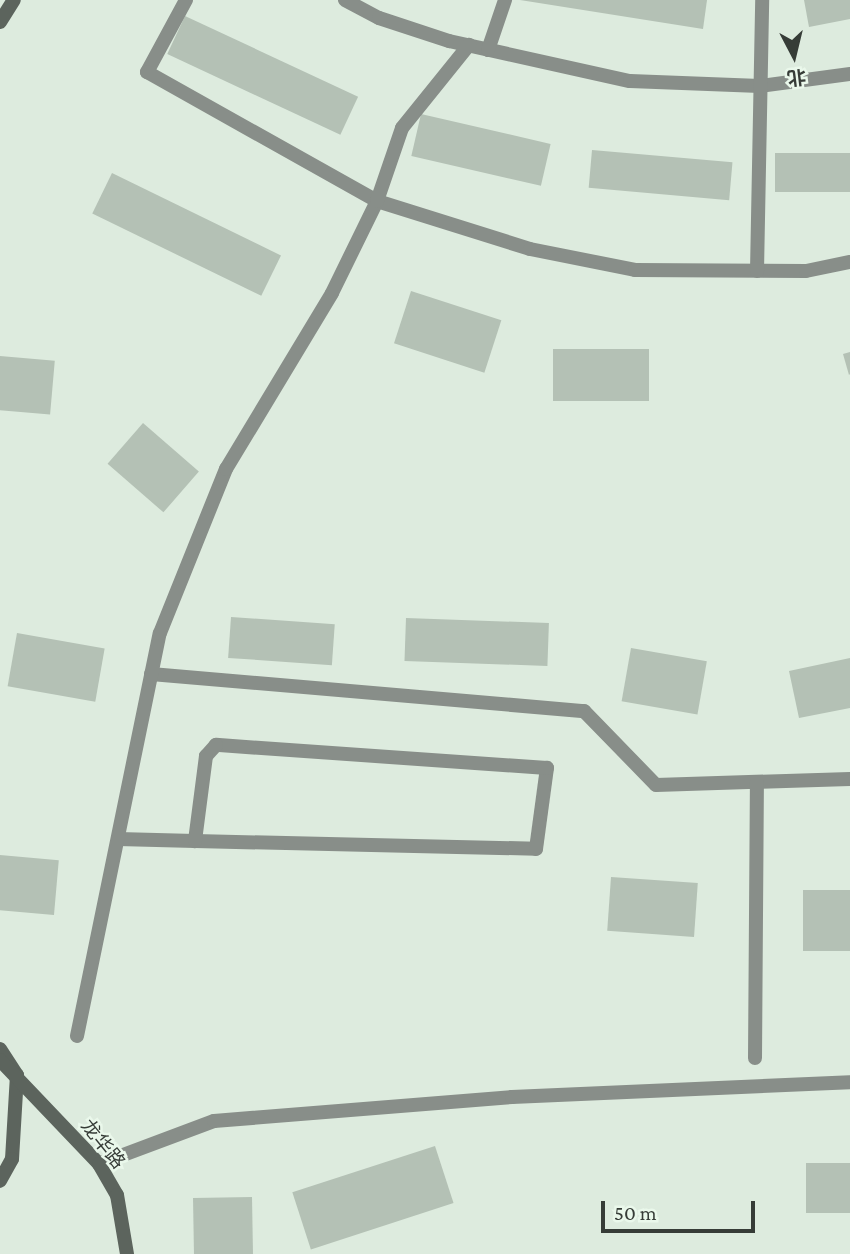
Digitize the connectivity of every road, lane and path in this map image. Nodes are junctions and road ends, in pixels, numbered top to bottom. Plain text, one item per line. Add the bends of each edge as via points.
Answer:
1 (14, 0) edge
2 (186, 0) edge
3 (345, 0) edge
4 (505, 0) edge
5 (762, 0) edge
6 (0, 22) edge
7 (469, 46) junction
8 (488, 50) junction
9 (850, 74) edge
10 (760, 86) junction
11 (377, 201) junction
12 (850, 262) edge
13 (757, 271) junction
14 (151, 674) junction
15 (850, 779) edge
16 (757, 782) junction
17 (118, 839) junction
18 (195, 841) junction
19 (77, 1036) dead end
20 (0, 1049) edge
21 (755, 1058) dead end
22 (0, 1060) edge
23 (17, 1075) junction
24 (850, 1082) edge
25 (6, 1159) edge
26 (100, 1164) junction
27 (0, 1181) edge
28 (127, 1254) edge

1 - 6 street
2 - 11 street via 147,72
3 - 7 street via 379,18
4 - 8 street
5 - 10 street
7 - 8 street
7 - 11 street via 402,128
8 - 10 street via 630,81
9 - 10 street
10 - 13 street
11 - 13 street via 530,249 635,270
11 - 14 street via 332,293 226,469 160,633
12 - 13 street via 806,271
14 - 16 street via 584,711 656,785
14 - 17 street
15 - 16 street
16 - 21 street
17 - 18 street
17 - 19 street
18 - 18 street via 536,849 547,768 216,745 206,756
20 - 23 street
22 - 23 street
23 - 25 street
23 - 26 street, 龙华路
24 - 26 street via 512,1097 214,1121
25 - 27 street
26 - 28 street, 龙华路 via 117,1195

